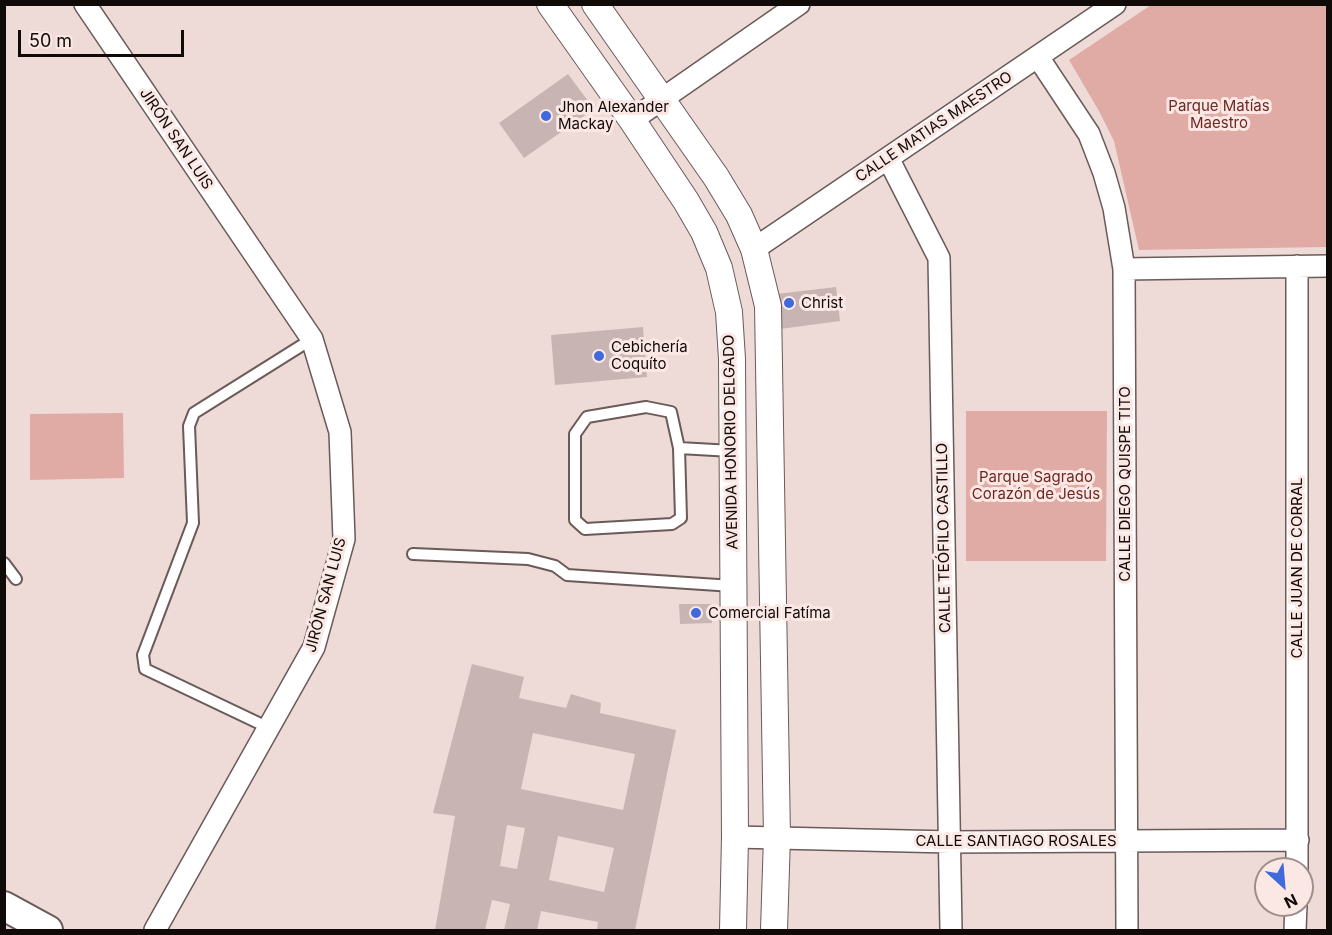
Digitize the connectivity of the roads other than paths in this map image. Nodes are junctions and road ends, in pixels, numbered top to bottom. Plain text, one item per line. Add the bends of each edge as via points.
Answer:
1 (85, 4) edge
2 (550, 4) edge
3 (595, 4) edge
4 (800, 4) edge
5 (1115, 4) edge
6 (1038, 57) junction
7 (661, 100) junction
8 (632, 120) junction
9 (888, 158) junction
10 (754, 249) junction
11 (1297, 266) junction
12 (1328, 266) edge
13 (1124, 269) junction
14 (312, 339) junction
15 (679, 448) junction
16 (732, 451) junction
17 (413, 554) dead end
18 (4, 562) edge
19 (16, 579) dead end
20 (733, 586) junction
21 (269, 728) junction
22 (735, 837) junction
23 (777, 837) junction
24 (1298, 840) junction
25 (1127, 841) junction
26 (950, 842) junction
27 (1297, 857) edge
28 (4, 906) edge
29 (48, 930) edge
30 (155, 930) edge
31 (732, 930) edge
32 (774, 930) edge
33 (951, 930) edge
34 (1127, 930) edge

1 - 14 street, JIRÓN SAN LUIS
2 - 8 street, AVENIDA HONORIO DELGADO
3 - 7 street
4 - 7 street
5 - 6 street, CALLE MATIAS MAESTRO
6 - 9 street, CALLE MATIAS MAESTRO
6 - 13 street, CALLE DIEGO QUISPE TITO via 1089,134 1114,208
7 - 8 street
7 - 10 street via 740,215
8 - 16 street, AVENIDA HONORIO DELGADO via 686,201 719,268 729,312
9 - 10 street, CALLE MATIAS MAESTRO
9 - 26 street, CALLE TEÓFILO CASTILLO via 939,258
10 - 23 street via 768,306
11 - 12 street
11 - 13 street
11 - 24 street, CALLE JUAN DE CORRAL
13 - 25 street, CALLE DIEGO QUISPE TITO
14 - 21 street, JIRÓN SAN LUIS via 340,432 344,539 314,647
14 - 21 lane via 194,413 189,426 193,523 143,655 145,669
15 - 15 lane via 671,412 646,407 587,417 575,434 575,520 585,529 672,524 681,518
15 - 16 lane
16 - 20 street, AVENIDA HONORIO DELGADO
17 - 20 lane via 528,560 555,566 567,575
18 - 19 lane
20 - 22 street, AVENIDA HONORIO DELGADO
21 - 30 street, JIRÓN SAN LUIS
22 - 23 street, CALLE SANTIAGO ROSALES
22 - 31 street, AVENIDA HONORIO DELGADO
23 - 26 street, CALLE SANTIAGO ROSALES
23 - 32 street
24 - 25 street, CALLE SANTIAGO ROSALES
24 - 27 street, CALLE JUAN DE CORRAL
25 - 26 street, CALLE SANTIAGO ROSALES
25 - 34 street, CALLE DIEGO QUISPE TITO
26 - 33 street, CALLE TEÓFILO CASTILLO
28 - 29 main road

